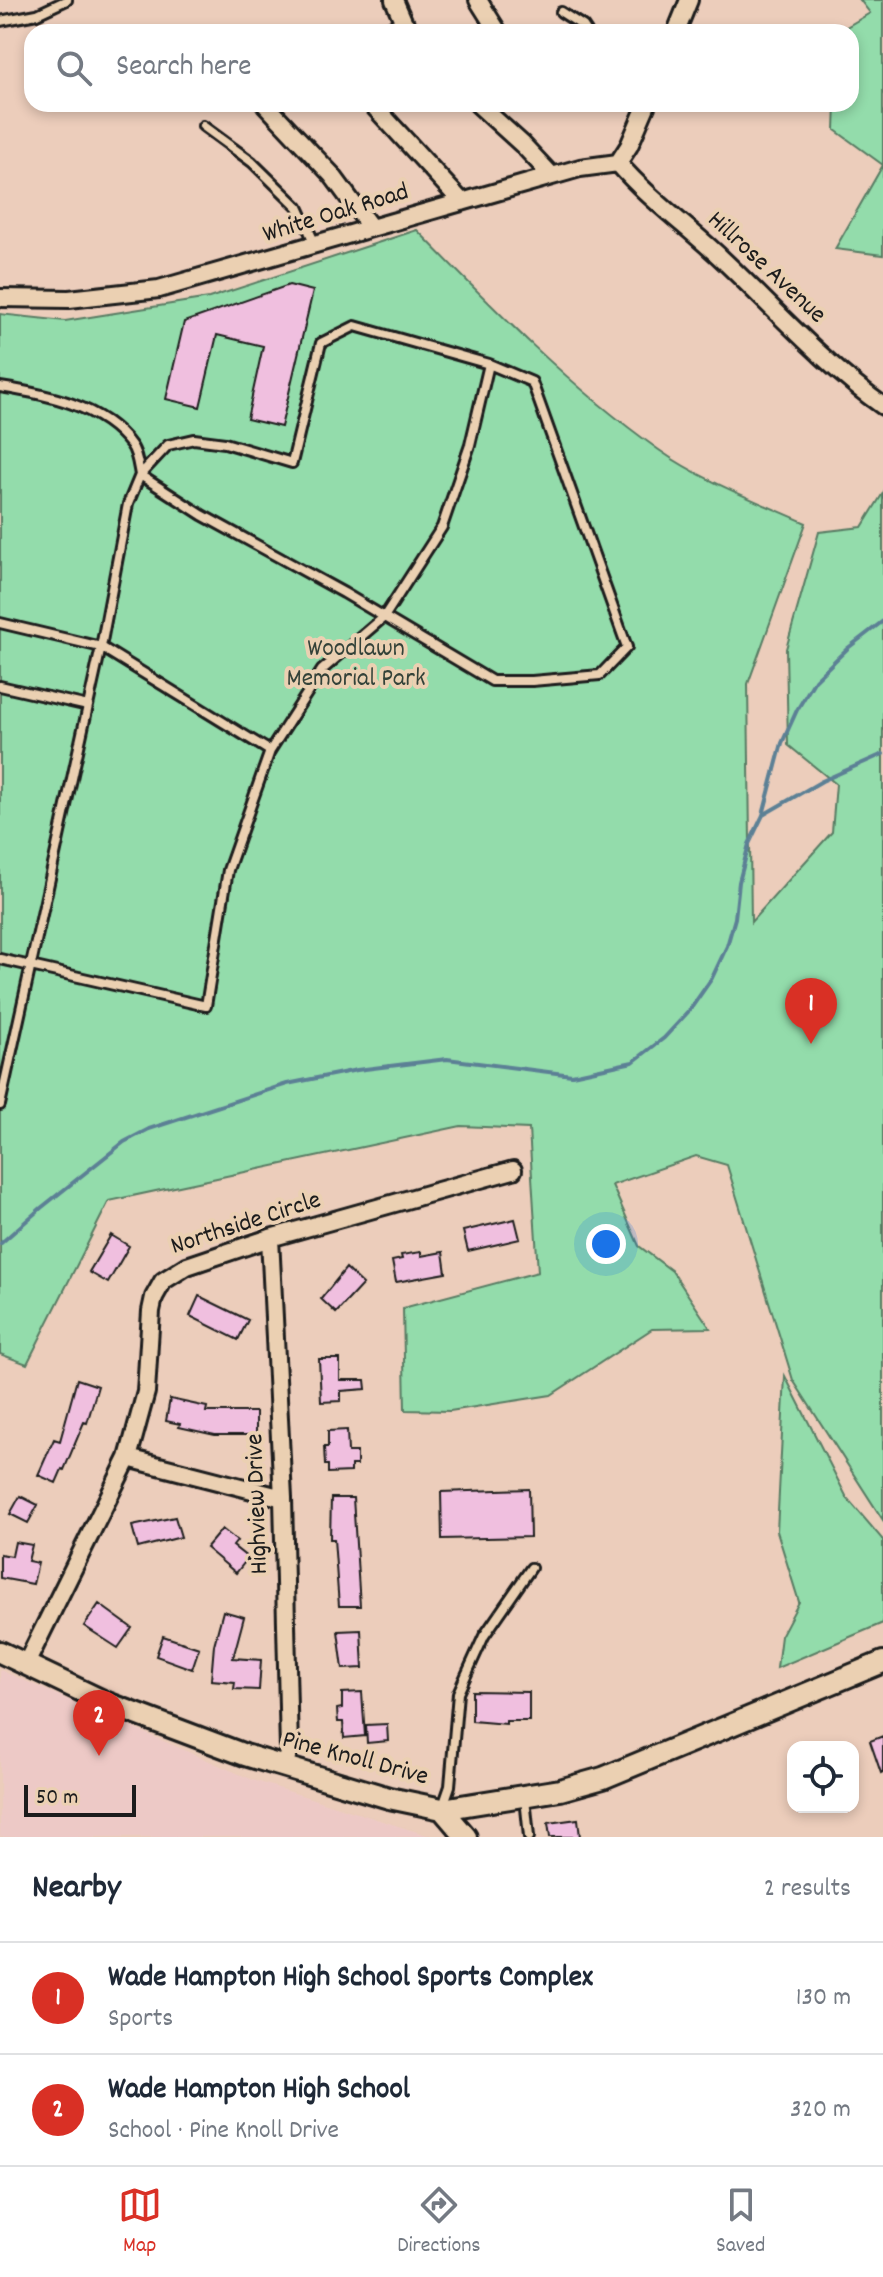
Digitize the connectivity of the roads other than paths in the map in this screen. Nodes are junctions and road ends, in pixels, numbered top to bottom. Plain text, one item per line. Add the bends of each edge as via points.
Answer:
1 (67, 0) edge
2 (394, 0) edge
3 (478, 0) edge
4 (689, 0) edge
5 (561, 12) dead end
6 (0, 21) edge
7 (406, 24) edge
8 (493, 24) edge
9 (580, 24) edge
10 (679, 24) edge
11 (273, 112) edge
12 (379, 112) edge
13 (487, 112) edge
14 (643, 112) edge
15 (203, 126) dead end
16 (618, 163) junction
17 (552, 176) junction
18 (462, 202) junction
19 (371, 228) junction
20 (315, 245) junction
21 (0, 298) edge
22 (489, 364) junction
23 (0, 387) edge
24 (883, 406) edge
25 (140, 475) junction
26 (384, 617) junction
27 (0, 623) edge
28 (101, 647) junction
29 (0, 686) edge
30 (88, 706) junction
31 (270, 751) junction
32 (0, 959) edge
33 (31, 965) junction
34 (0, 1105) edge
35 (513, 1170) dead end
36 (270, 1238) junction
37 (128, 1458) junction
38 (283, 1498) junction
39 (531, 1568) dead end
40 (0, 1652) edge
41 (883, 1662) edge
42 (26, 1664) junction
43 (284, 1767) junction
44 (525, 1797) junction
45 (442, 1809) junction
46 (466, 1837) edge
47 (529, 1837) edge

1 - 6 lane via 37,14
2 - 7 street
3 - 8 street
4 - 10 street
5 - 9 lane
11 - 19 street via 332,175
12 - 18 street
13 - 17 street
14 - 16 street
15 - 20 lane via 252,162 298,207
16 - 17 street, White Oak Road
16 - 24 street, Hillrose Avenue
17 - 18 street, White Oak Road
18 - 19 street, White Oak Road
19 - 20 street, White Oak Road
20 - 21 street, White Oak Road via 159,289 69,299
22 - 25 lane via 355,326 321,343 292,463 194,439 168,445
22 - 26 lane via 470,445 442,527
22 - 26 lane via 532,382 627,647 600,675 492,681
23 - 25 lane via 39,393 110,422 133,447
25 - 26 lane
25 - 28 lane via 128,504
26 - 31 lane via 322,670
27 - 28 lane
28 - 30 lane
28 - 31 lane
29 - 30 lane
30 - 33 lane
31 - 33 lane via 228,870 206,1006
32 - 33 lane
33 - 34 lane
35 - 36 street, Northside Circle
36 - 37 street, Northside Circle via 176,1271 158,1288 151,1311 146,1392
36 - 38 street, Highview Drive
37 - 38 street
37 - 42 street, Northside Circle
38 - 43 street, Highview Drive via 289,1750
39 - 45 lane via 484,1636 458,1693 450,1786
40 - 42 street, Pine Knoll Drive
41 - 44 street, Pine Knoll Drive via 603,1778
42 - 43 street, Pine Knoll Drive via 138,1715
43 - 45 street, Pine Knoll Drive
44 - 45 street, Pine Knoll Drive
44 - 47 lane
45 - 46 street

